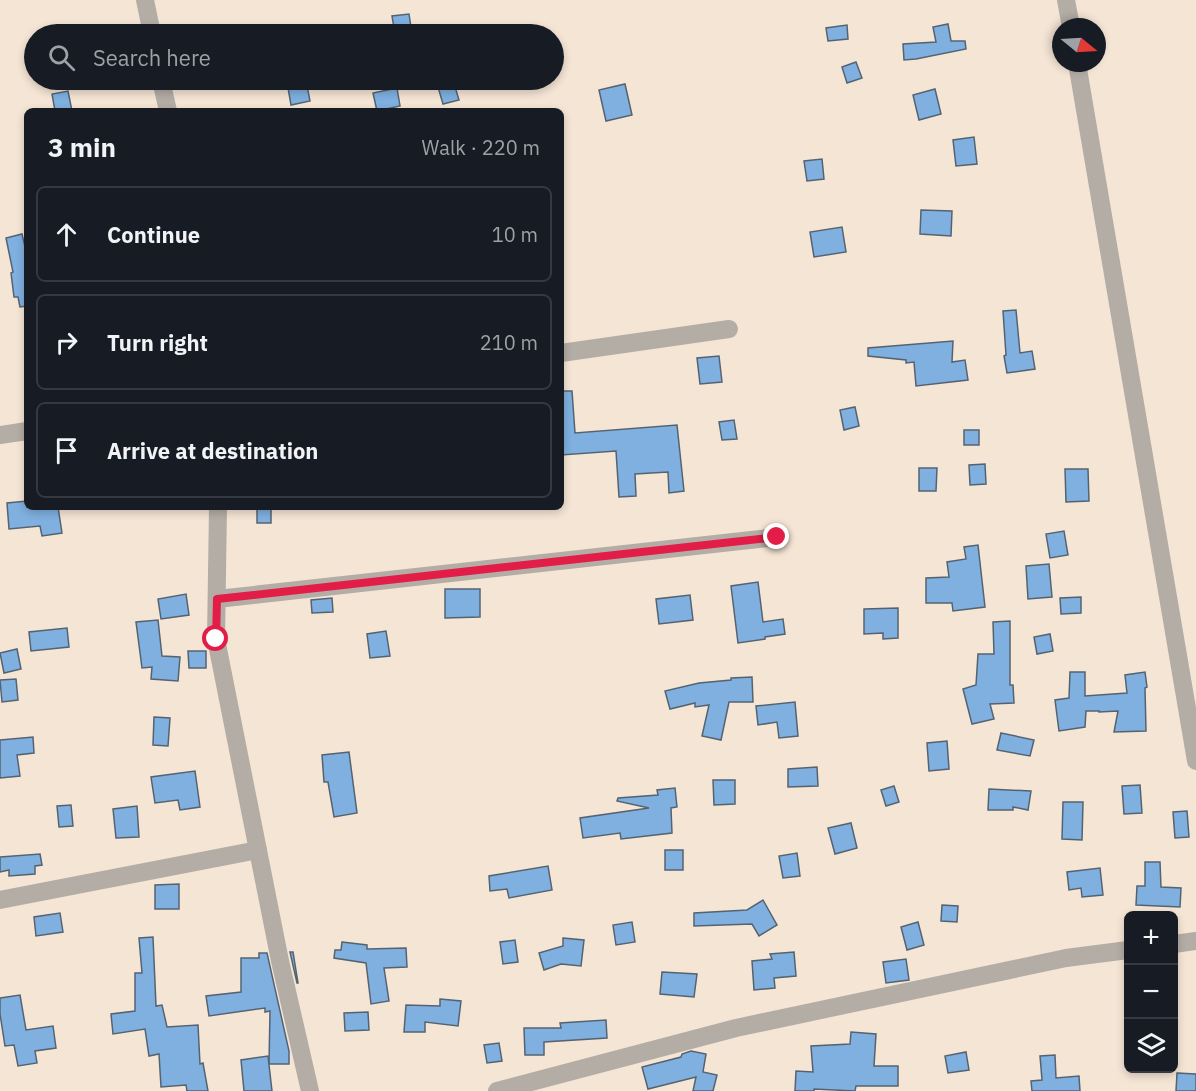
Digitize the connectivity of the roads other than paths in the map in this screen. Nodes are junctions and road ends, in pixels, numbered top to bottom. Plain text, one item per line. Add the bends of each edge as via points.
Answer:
1 (145, 0) edge
2 (1066, 0) edge
3 (1069, 18) edge
4 (150, 24) edge
5 (1079, 72) edge
6 (163, 90) edge
7 (167, 108) edge
8 (729, 329) dead end
9 (564, 352) edge
10 (24, 431) edge
11 (0, 435) edge
12 (218, 510) edge
13 (777, 537) dead end
14 (217, 599) junction
15 (1196, 760) edge
16 (258, 849) junction
17 (0, 900) edge
18 (1196, 941) edge
19 (1178, 943) edge
20 (1124, 951) edge
21 (309, 1091) edge
22 (497, 1091) edge

1 - 4 street
2 - 3 street
5 - 15 street
6 - 7 street
8 - 9 street
10 - 11 street
12 - 14 street
13 - 14 street
14 - 16 street via 216,639
16 - 17 street
16 - 21 street
18 - 19 street
20 - 22 street via 1066,958 736,1028

